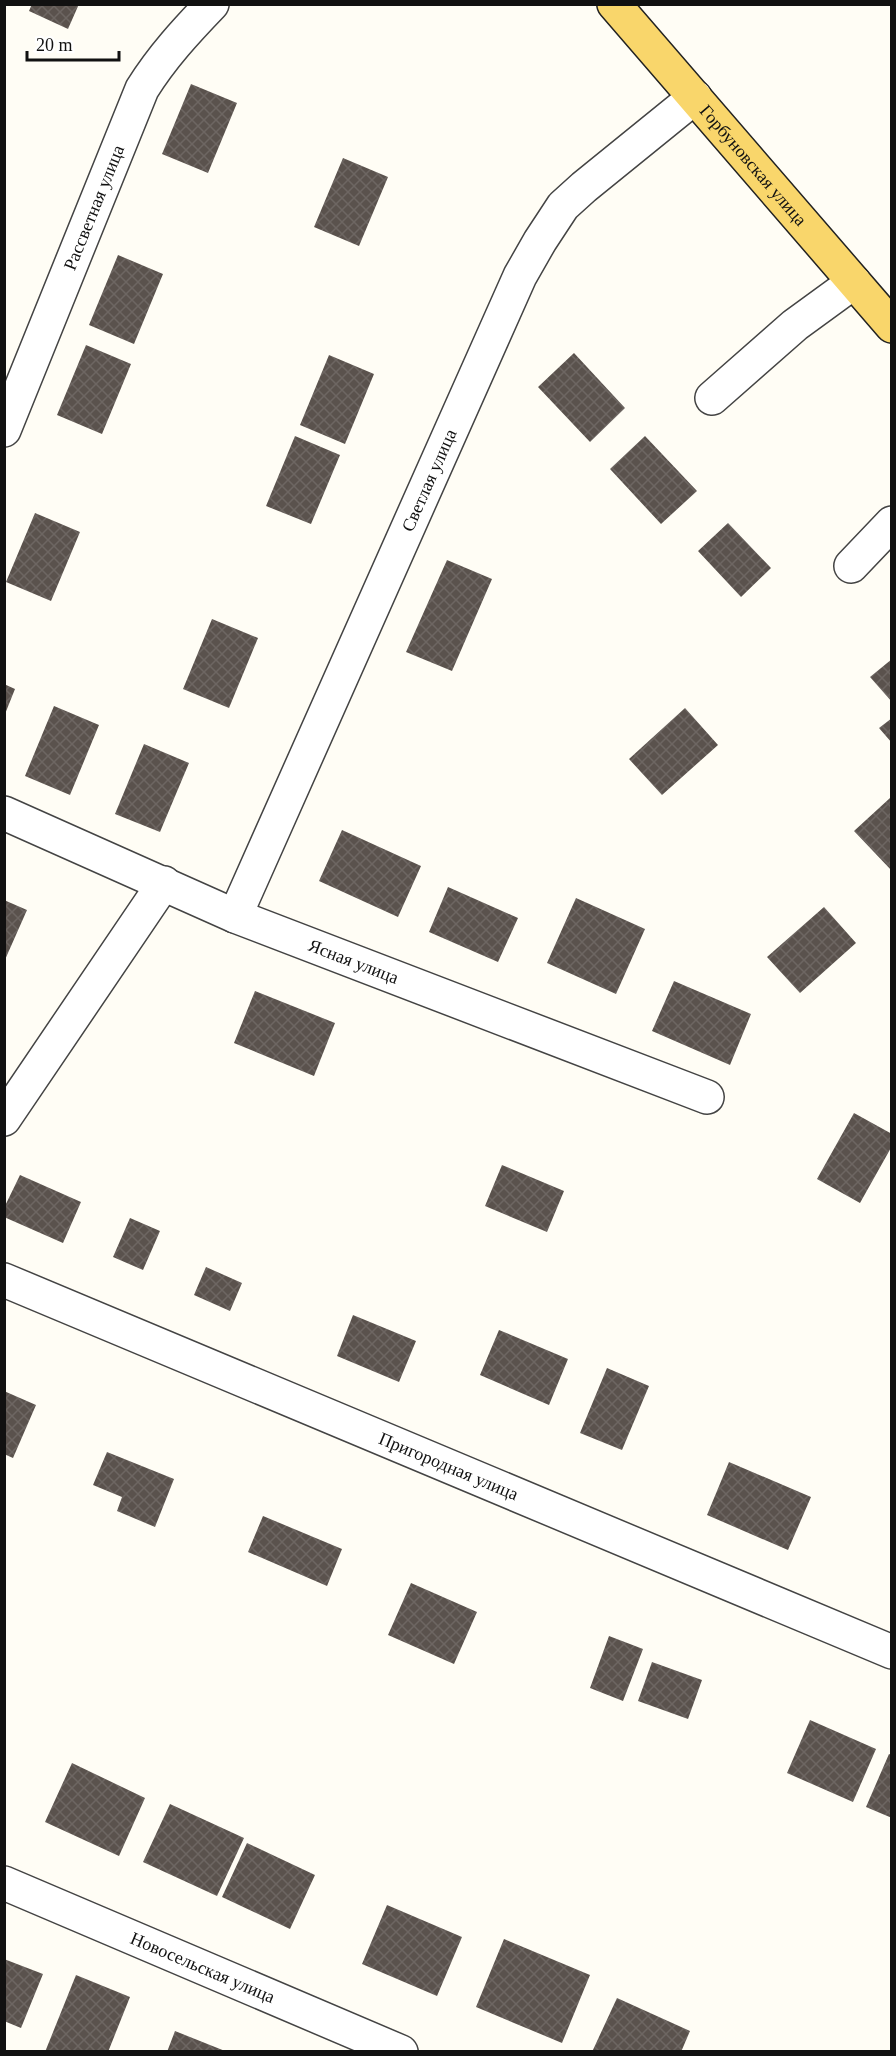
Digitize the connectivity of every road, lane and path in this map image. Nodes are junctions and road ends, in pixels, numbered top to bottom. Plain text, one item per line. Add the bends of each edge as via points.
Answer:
1 (212, 4) edge
2 (614, 4) edge
3 (696, 97) junction
4 (854, 282) junction
5 (891, 327) edge
6 (712, 398) dead end
7 (4, 430) edge
8 (891, 523) edge
9 (851, 566) dead end
10 (4, 813) edge
11 (164, 884) junction
12 (235, 916) junction
13 (707, 1097) dead end
14 (4, 1119) edge
15 (4, 1280) edge
16 (891, 1652) edge
17 (4, 1883) edge
18 (401, 2052) edge

1 - 7 street, Рассветная улица via 179,38 142,89
2 - 3 main road, Горбуновская улица
3 - 4 main road, Горбуновская улица
3 - 12 street, Светлая улица via 563,206 520,276
4 - 5 main road, Горбуновская улица
4 - 6 street via 795,325
8 - 9 street
10 - 11 street, Ясная улица
11 - 12 street, Ясная улица
11 - 14 street
12 - 13 street, Ясная улица
15 - 16 street, Пригородная улица
17 - 18 street, Новосельская улица

